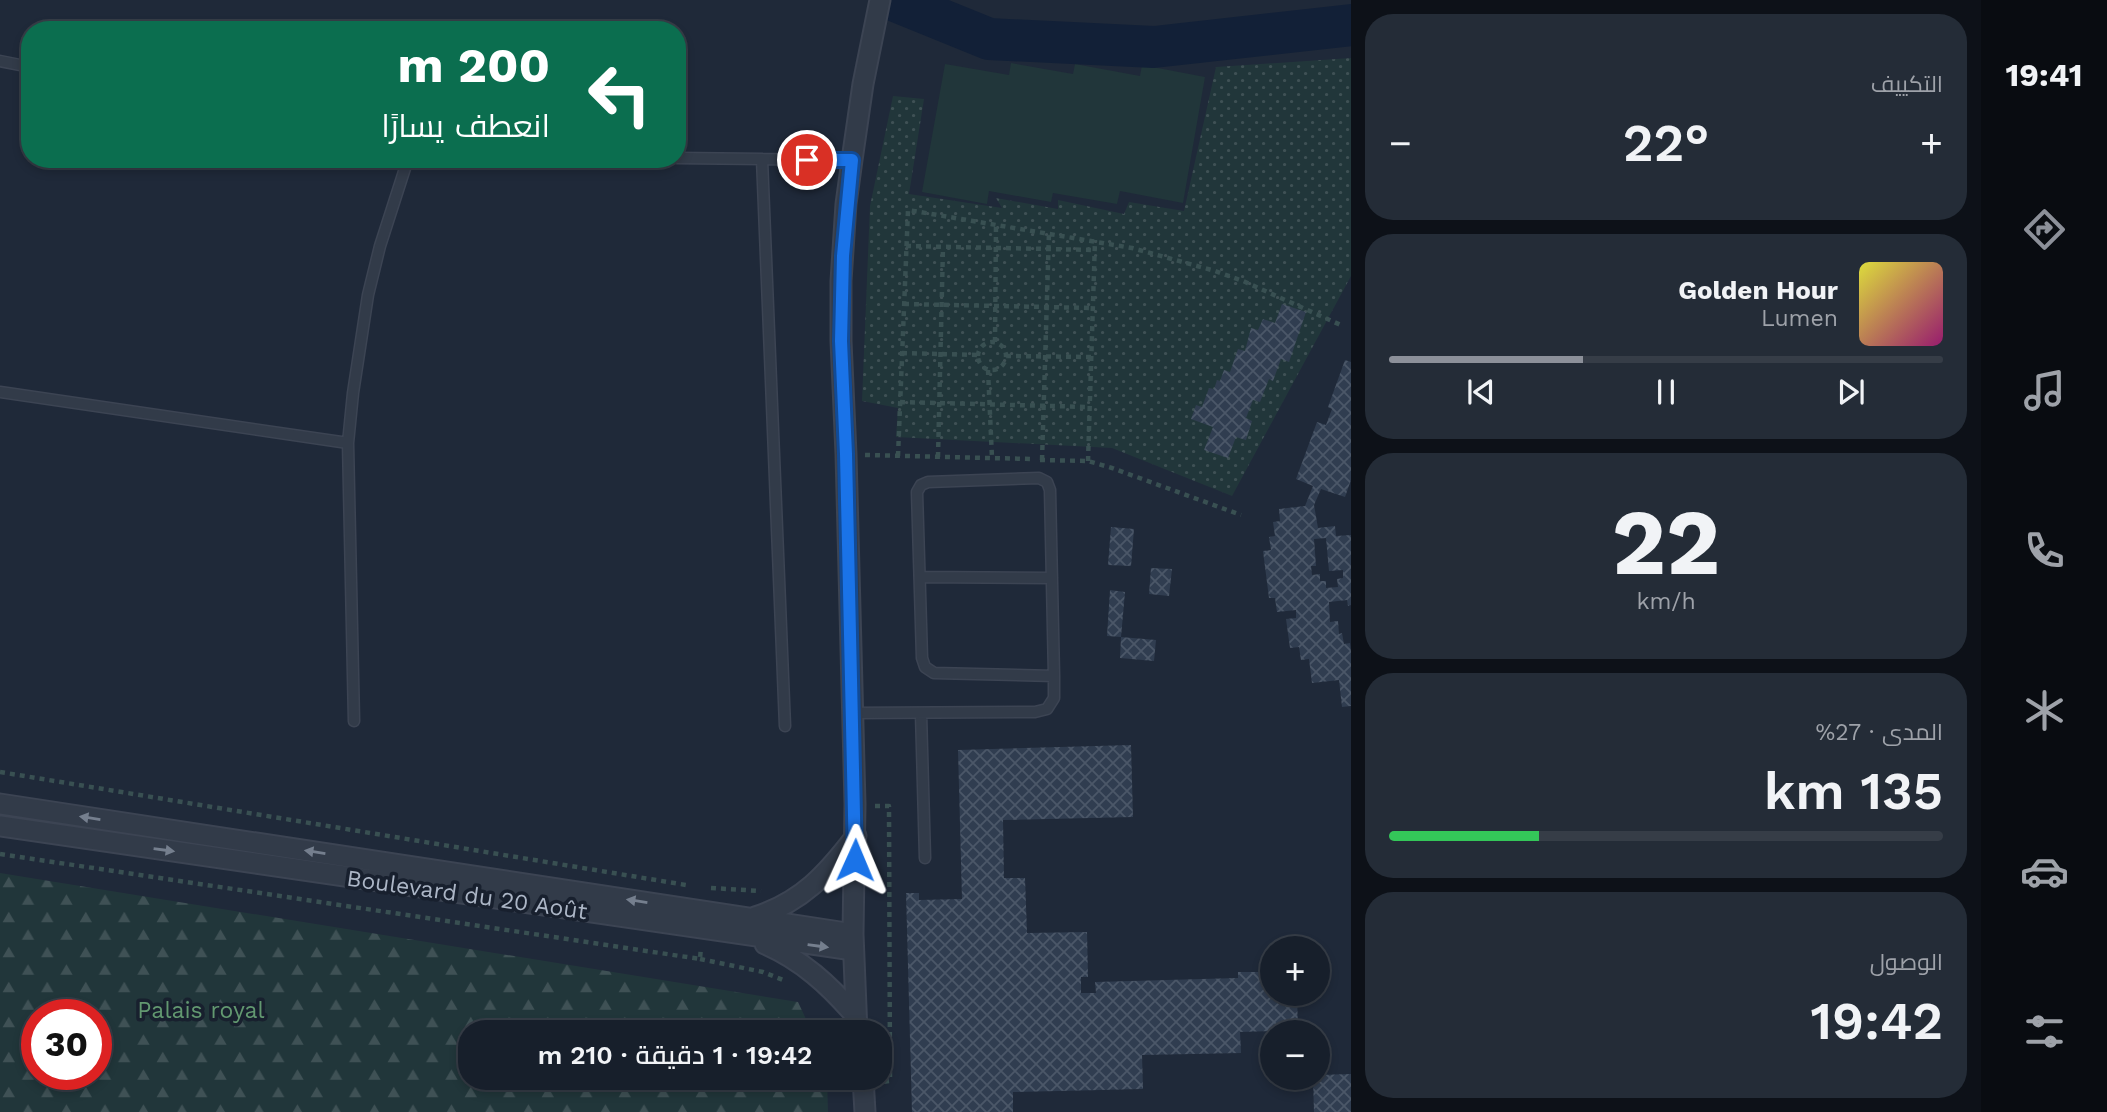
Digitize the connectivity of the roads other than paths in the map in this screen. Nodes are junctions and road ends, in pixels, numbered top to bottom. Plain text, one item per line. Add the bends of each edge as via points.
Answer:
1 (880, 0) edge
2 (0, 61) edge
3 (21, 65) edge
4 (686, 158) edge
5 (762, 159) junction
6 (852, 160) junction
7 (405, 168) edge
8 (0, 392) edge
9 (348, 443) junction
10 (920, 577) junction
11 (1052, 578) junction
12 (1054, 676) junction
13 (853, 713) junction
14 (921, 713) junction
15 (354, 722) dead end
16 (785, 726) dead end
17 (0, 804) edge
18 (0, 826) edge
19 (856, 836) junction
20 (925, 858) dead end
21 (749, 927) junction
22 (853, 942) junction
23 (853, 1020) edge
24 (856, 1020) edge
25 (863, 1090) edge
26 (864, 1112) edge

1 - 6 street
2 - 3 lane
4 - 5 lane
5 - 6 lane
5 - 16 lane
6 - 13 street via 841,341
7 - 9 lane via 368,295
8 - 9 lane
9 - 15 lane
10 - 11 lane
10 - 11 lane via 921,485 1039,478 1049,486
10 - 12 lane via 922,658 929,671
11 - 12 lane
12 - 14 lane via 1055,698 1041,712
13 - 14 lane
13 - 19 street
14 - 20 lane
21 -> 17 street, Boulevard du 20 Août
18 -> 21 street, Boulevard du 20 Août via 702,930
19 - 21 street via 813,886
19 - 22 street
21 - 22 street, Boulevard du 20 Août
21 - 23 street via 833,990
22 - 24 street
25 - 26 street

